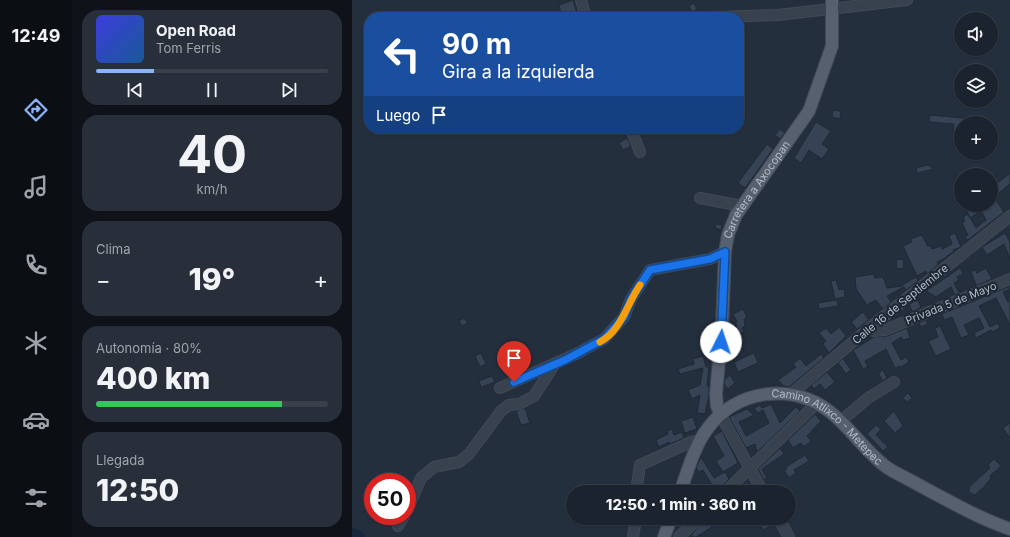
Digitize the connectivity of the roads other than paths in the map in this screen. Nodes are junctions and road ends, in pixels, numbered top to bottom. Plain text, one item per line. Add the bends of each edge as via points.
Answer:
1 (581, 0) edge
2 (907, 0) edge
3 (832, 5) edge
4 (585, 12) edge
5 (744, 16) edge
6 (633, 134) edge
7 (640, 152) dead end
8 (700, 198) dead end
9 (742, 206) junction
10 (1009, 219) edge
11 (725, 252) junction
12 (1010, 279) edge
13 (868, 329) junction
14 (554, 365) junction
15 (894, 382) dead end
16 (500, 388) dead end
17 (791, 394) junction
18 (817, 403) junction
19 (720, 414) junction
20 (841, 421) junction
21 (700, 440) junction
22 (750, 468) junction
23 (637, 485) edge
24 (683, 485) edge
25 (733, 485) edge
26 (759, 485) edge
27 (416, 490) edge
28 (635, 525) edge
29 (668, 525) edge
30 (692, 525) edge
31 (782, 525) edge
32 (1010, 529) edge
33 (633, 537) edge
34 (664, 537) edge
35 (679, 537) edge
36 (789, 537) edge

1 - 4 street
2 - 3 street
3 - 5 street via 778,15
3 - 9 main road, Carretera a Axocopan via 832,46 808,111
6 - 7 street
8 - 9 street
9 - 11 main road, Carretera a Axocopan via 728,236
10 - 13 street, Calle 16 de Septiembre
11 - 14 street via 710,259 650,270 631,299 624,317 604,339
11 - 19 main road, Carretera a Axocopan via 716,394
12 - 13 street, Privada 5 de Mayo via 886,330
13 - 17 street, Calle 16 de Septiembre
14 - 16 street
14 - 27 street via 534,396 519,404 509,405 501,411 469,454 459,462 434,467 421,478
15 - 20 street via 868,398
17 - 18 main road, Camino Atlixco - Metepec
17 - 19 main road, Camino Atlixco - Metepec via 752,396 732,404
18 - 20 main road, Camino Atlixco - Metepec
18 - 22 street
19 - 21 main road, Camino Atlixco - Metepec
19 - 22 street
20 - 32 main road, Camino Atlixco - Metepec via 885,466 953,504
21 - 23 street via 640,465
21 - 24 main road, Camino Atlixco - Metepec
22 - 25 street
22 - 26 street
28 - 33 street
29 - 34 main road
30 - 35 street
31 - 36 street

